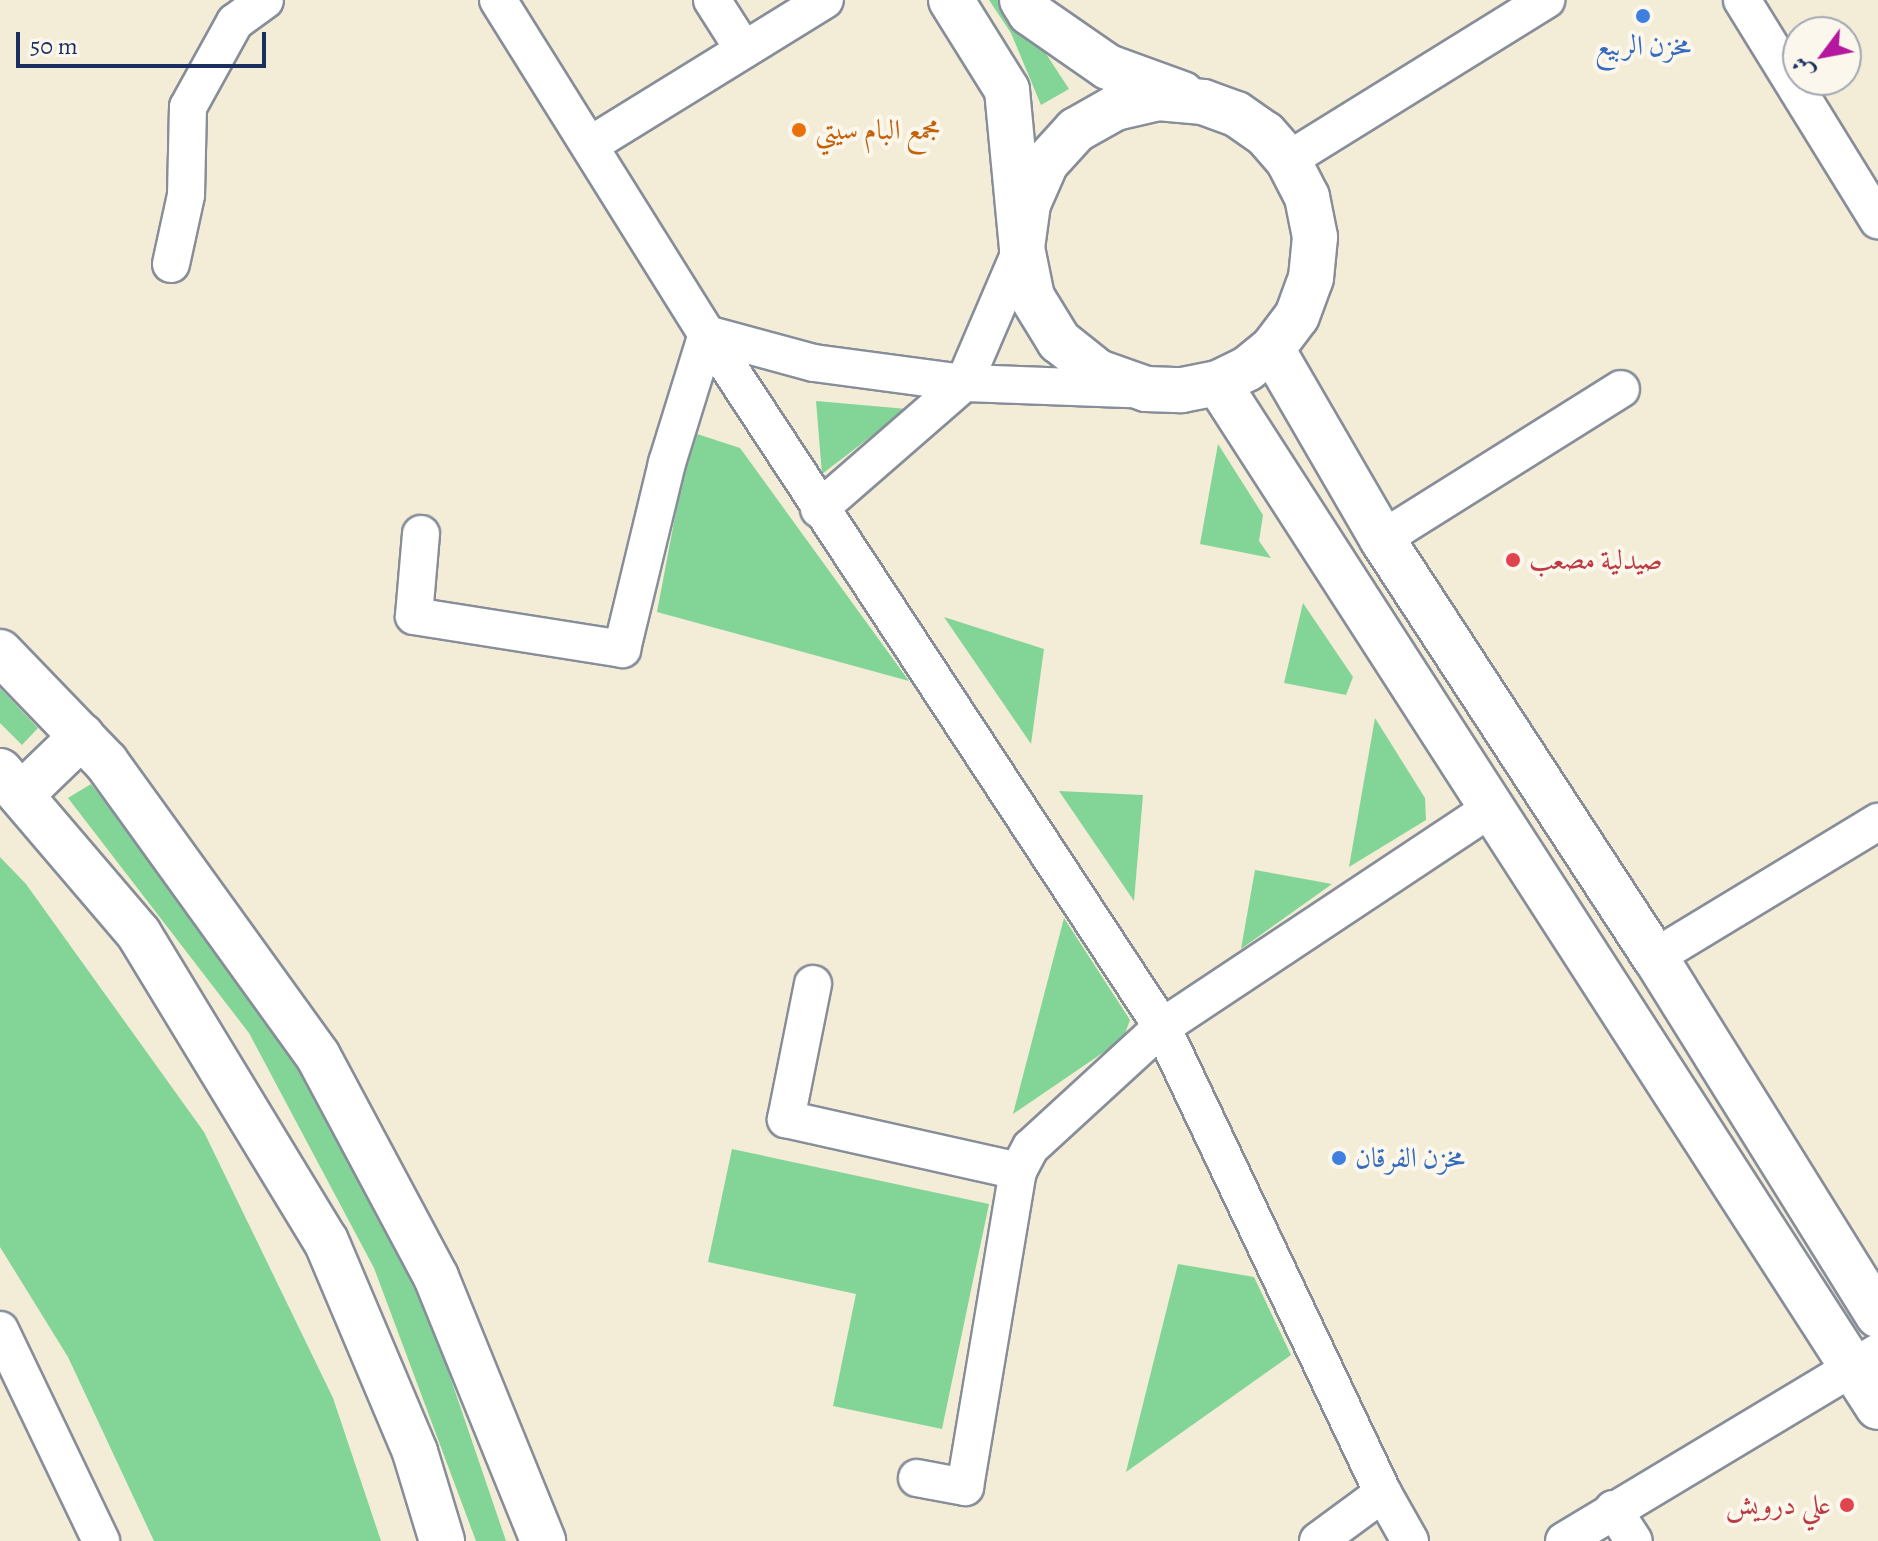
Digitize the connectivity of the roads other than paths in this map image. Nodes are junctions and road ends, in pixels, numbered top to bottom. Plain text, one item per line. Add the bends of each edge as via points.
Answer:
1 (265, 0) edge
2 (498, 0) edge
3 (712, 0) edge
4 (825, 0) edge
5 (951, 0) edge
6 (1022, 0) edge
7 (1546, 0) edge
8 (1742, 0) edge
9 (744, 50) junction
10 (1203, 102) junction
11 (590, 145) junction
12 (1288, 160) junction
13 (1878, 220) edge
14 (1022, 248) junction
15 (171, 264) dead end
16 (707, 334) junction
17 (1272, 349) junction
18 (964, 383) junction
19 (1218, 383) junction
20 (1146, 389) junction
21 (1621, 389) dead end
22 (819, 509) junction
23 (421, 534) dead end
24 (1382, 539) junction
25 (0, 652) edge
26 (82, 736) junction
27 (11, 782) edge
28 (1493, 807) junction
29 (1878, 822) edge
30 (1655, 957) junction
31 (813, 984) dead end
32 (1162, 1027) junction
33 (1018, 1171) junction
34 (1878, 1315) edge
35 (0, 1330) edge
36 (1864, 1359) edge
37 (1878, 1407) edge
38 (917, 1478) dead end
39 (1383, 1493) junction
40 (1613, 1509) junction
41 (101, 1541) edge
42 (442, 1541) edge
43 (543, 1541) edge
44 (1318, 1541) edge
45 (1410, 1541) edge
46 (1564, 1541) edge
47 (1634, 1541) edge

1 - 15 street via 235,22 188,107 186,195
2 - 11 street
3 - 9 street
4 - 9 street
5 - 14 main road via 1007,90
6 - 10 main road via 1030,13 1108,67
7 - 12 street
8 - 13 street
9 - 11 street
10 - 12 main road via 1236,114
10 - 14 main road via 1144,101 1115,108 1076,130 1040,177 1028,204
11 - 16 street
12 - 17 main road via 1307,197 1315,237 1297,316
14 - 18 street
14 - 20 main road via 1032,297 1059,341 1098,372
16 - 18 street via 814,363
16 - 22 street
16 - 23 street via 667,463 622,649 414,616
17 - 19 main road
17 - 24 main road
18 - 20 street
18 - 22 street
19 - 20 main road
19 - 28 main road
21 - 24 street
22 - 32 street
24 - 30 main road
25 - 26 main road
26 - 27 main road
26 - 43 main road via 318,1056 436,1277
27 - 42 main road via 139,934 326,1241 415,1452
28 - 32 street
28 - 36 main road
29 - 30 street
30 - 34 main road
31 - 33 street via 786,1119
32 - 33 street via 1031,1147
32 - 39 street
33 - 38 street via 965,1487
35 - 41 street
36 - 37 main road
36 - 40 street
39 - 44 street
39 - 45 street
40 - 46 street
40 - 47 street

